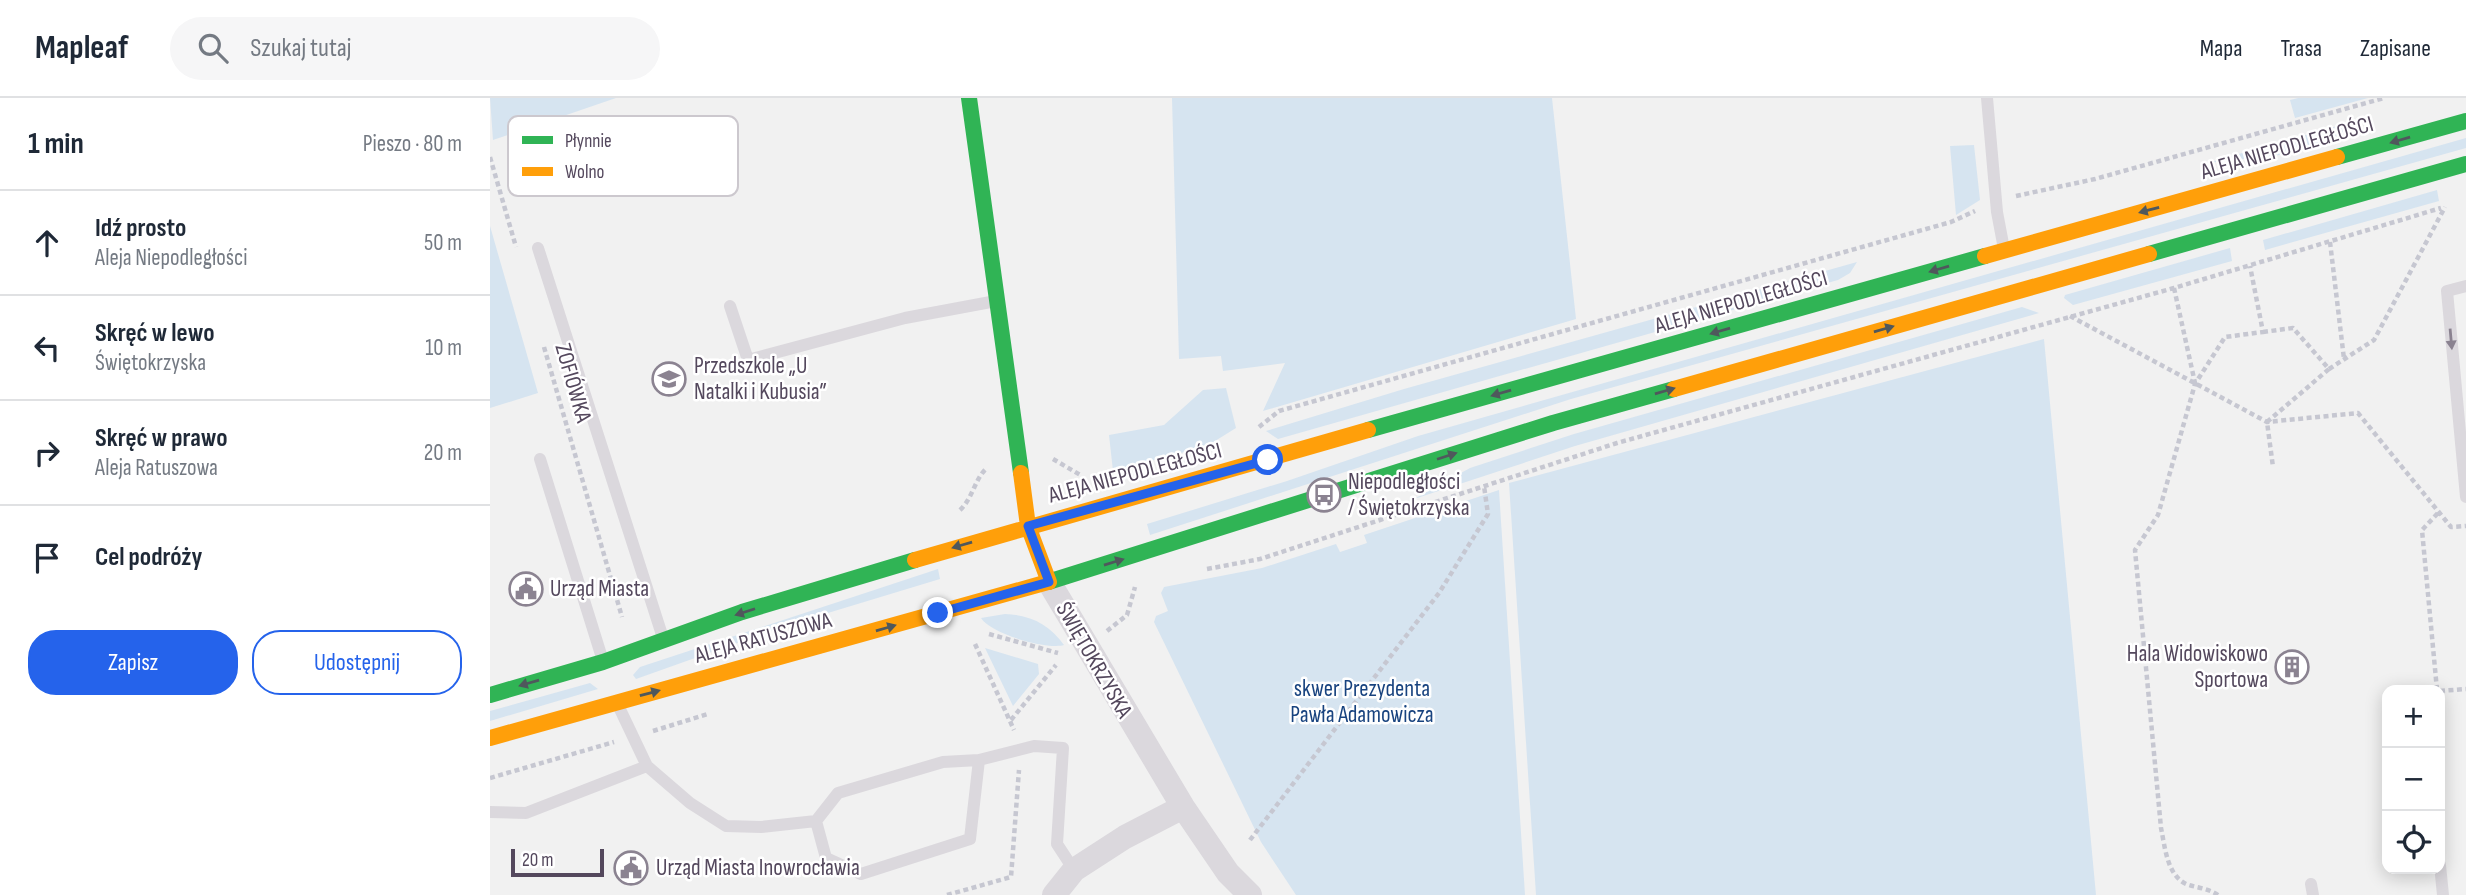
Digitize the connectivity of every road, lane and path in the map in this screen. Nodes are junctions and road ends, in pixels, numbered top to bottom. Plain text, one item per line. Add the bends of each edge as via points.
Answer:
1 (969, 98) edge
2 (1987, 98) edge
3 (2384, 98) edge
4 (2466, 121) edge
5 (490, 157) edge
6 (2466, 164) edge
7 (1996, 202) junction
8 (2456, 204) dead end
9 (2445, 207) junction
10 (2330, 242) junction
11 (538, 248) dead end
12 (516, 249) dead end
13 (2005, 250) junction
14 (2250, 266) junction
15 (2466, 286) edge
16 (2174, 288) junction
17 (997, 301) junction
18 (730, 306) dead end
19 (2070, 316) junction
20 (2263, 332) junction
21 (542, 340) dead end
22 (2344, 359) junction
23 (2329, 369) junction
24 (2195, 384) junction
25 (2267, 422) junction
26 (1257, 428) dead end
27 (540, 458) dead end
28 (2273, 467) dead end
29 (1484, 486) junction
30 (2466, 497) edge
31 (2438, 513) junction
32 (1028, 526) junction
33 (2466, 526) edge
34 (1199, 571) dead end
35 (1049, 582) junction
36 (1143, 584) dead end
37 (1135, 587) dead end
38 (622, 617) dead end
39 (664, 642) junction
40 (975, 644) dead end
41 (603, 662) junction
42 (1056, 665) dead end
43 (2438, 685) edge
44 (2466, 689) edge
45 (2445, 690) edge
46 (613, 691) junction
47 (490, 695) edge
48 (1011, 720) junction
49 (490, 738) edge
50 (1020, 749) junction
51 (979, 760) junction
52 (647, 766) junction
53 (1183, 807) junction
54 (490, 812) edge
55 (816, 821) junction
56 (1250, 840) dead end
57 (1073, 870) junction
58 (2441, 874) edge
59 (947, 895) edge
60 (1054, 895) edge
61 (1250, 895) edge
62 (2218, 895) edge
63 (2442, 895) edge

1 - 17 street, ŚWIĘTOKRZYSKA
2 - 7 lane
3 - 7 path
4 -> 13 street, ALEJA NIEPODLEGŁOŚCI
5 - 12 path
35 -> 6 street via 1553,423
7 - 13 lane
7 - 26 path via 1951,222 1279,411
8 - 9 path
9 - 10 path
9 - 22 path via 2374,340
10 - 14 path
10 - 22 path
11 - 39 lane
13 -> 32 street, ALEJA NIEPODLEGŁOŚCI
14 - 16 path
14 - 20 path
15 -> 30 lane via 2447,291
16 - 19 path
16 - 24 path
17 - 18 lane via 905,318 748,360
17 - 32 street, ŚWIĘTOKRZYSKA
19 - 24 path
19 - 29 path via 1618,443
20 - 23 path via 2293,328
20 - 24 path via 2225,337
21 - 38 path, ZOFIÓWKA
22 - 23 path
23 - 25 path
24 - 25 path
24 - 62 path via 2158,515 2135,551 2161,828 2170,867 2185,883
25 - 28 path
25 - 31 path via 2358,413
27 - 41 lane
29 - 34 path via 1259,559
29 - 56 path via 1488,514 1452,573
31 - 33 path via 2451,527
31 - 43 path via 2422,530
32 - 35 street, ŚWIĘTOKRZYSKA
32 -> 39 street, ALEJA RATUSZOWA via 742,612
46 -> 35 street, ALEJA RATUSZOWA
35 - 53 street, ŚWIĘTOKRZYSKA
36 - 37 path
39 - 41 street, ALEJA RATUSZOWA
40 - 48 path
41 - 46 street
41 -> 47 street, ALEJA RATUSZOWA
42 - 48 path
44 - 45 path
46 - 49 street, ALEJA RATUSZOWA
46 - 52 lane
48 - 50 path
50 - 51 lane
50 - 57 lane via 1063,748 1057,844
50 - 59 path via 1011,877
51 - 55 lane via 943,762 838,793
51 - 55 lane via 970,839 861,874 827,858
52 - 54 lane via 526,813
52 - 55 lane via 726,826
53 - 57 street
53 - 61 street, ŚWIĘTOKRZYSKA via 1228,873
57 - 60 street
58 - 63 lane

